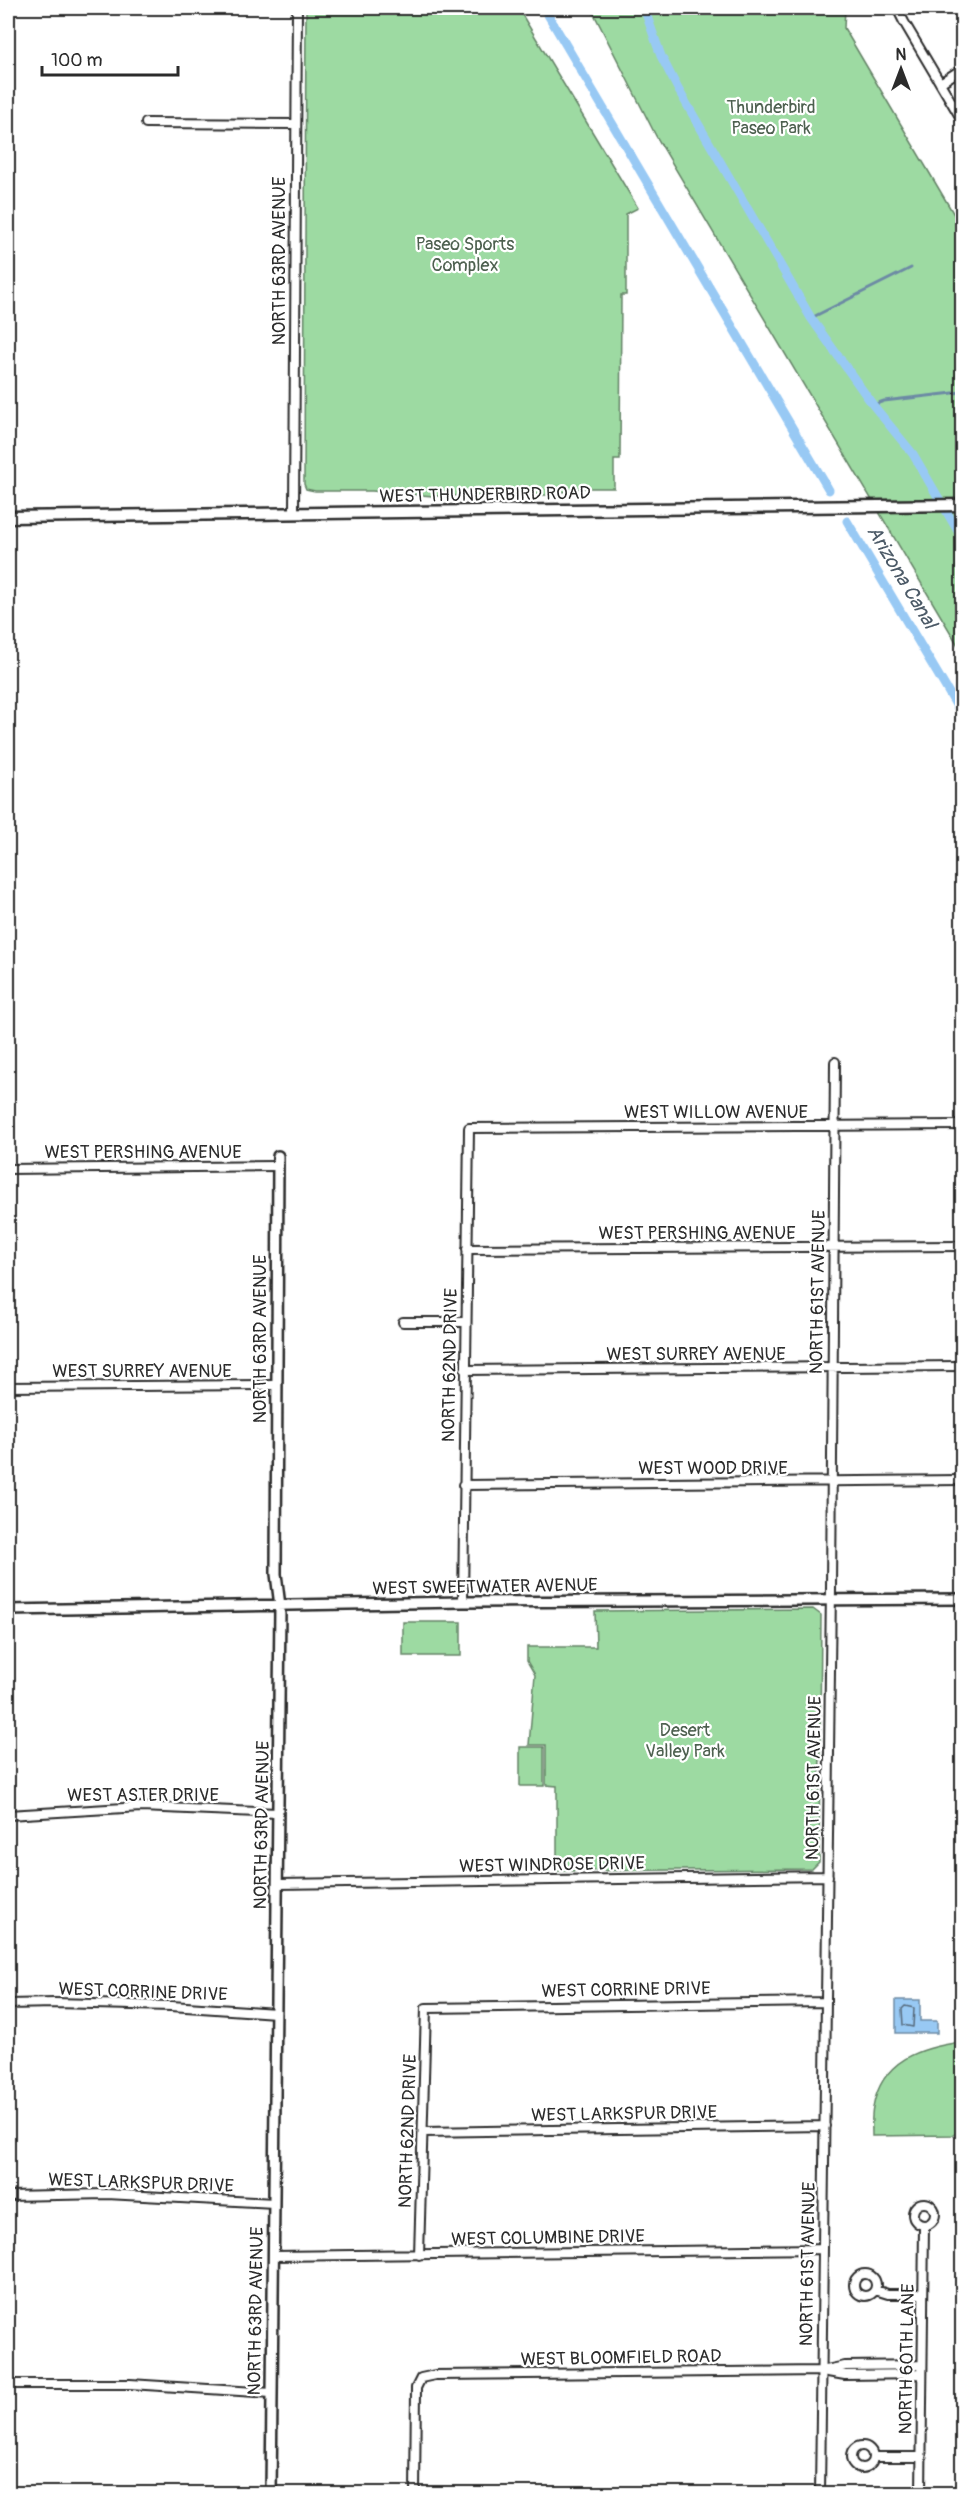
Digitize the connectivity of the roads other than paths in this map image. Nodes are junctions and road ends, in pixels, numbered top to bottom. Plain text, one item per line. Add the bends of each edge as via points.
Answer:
1 (297, 8) edge
2 (897, 8) edge
3 (963, 69) edge
4 (940, 83) junction
5 (963, 120) edge
6 (146, 123) dead end
7 (296, 124) junction
8 (963, 505) edge
9 (294, 514) junction
10 (8, 517) edge
11 (835, 1062) dead end
12 (963, 1125) edge
13 (834, 1126) junction
14 (469, 1128) joint
15 (278, 1161) joint
16 (8, 1168) edge
17 (963, 1246) edge
18 (833, 1247) junction
19 (467, 1249) junction
20 (403, 1322) dead end
21 (466, 1322) junction
22 (963, 1366) edge
23 (832, 1368) junction
24 (465, 1370) junction
25 (276, 1385) junction
26 (8, 1387) edge
27 (963, 1480) edge
28 (832, 1482) junction
29 (463, 1485) junction
30 (963, 1599) edge
31 (831, 1600) junction
32 (463, 1602) junction
33 (280, 1606) junction
34 (8, 1610) edge
35 (278, 1813) junction
36 (8, 1815) edge
37 (828, 1876) junction
38 (278, 1884) junction
39 (826, 2002) junction
40 (8, 2004) edge
41 (426, 2008) joint
42 (276, 2013) junction
43 (825, 2126) junction
44 (424, 2132) junction
45 (8, 2196) edge
46 (274, 2203) junction
47 (924, 2225) dead end
48 (823, 2249) junction
49 (419, 2255) junction
50 (273, 2256) junction
51 (875, 2290) dead end
52 (923, 2294) junction
53 (922, 2370) junction
54 (822, 2371) junction
55 (8, 2384) edge
56 (272, 2393) junction
57 (874, 2457) dead end
58 (921, 2457) junction
59 (271, 2493) edge
60 (415, 2493) edge
61 (820, 2493) edge
62 (921, 2493) edge

1 - 7 street, NORTH 63RD AVENUE
2 - 4 street
3 - 4 street
4 - 5 street
6 - 7 street
7 - 9 street, NORTH 63RD AVENUE
8 - 9 main road, WEST THUNDERBIRD ROAD
9 - 10 main road, WEST THUNDERBIRD ROAD
11 - 13 street, NORTH 61ST AVENUE
12 - 13 street, WEST WILLOW AVENUE
13 - 14 street, WEST WILLOW AVENUE
13 - 18 street, NORTH 61ST AVENUE
14 - 19 street, NORTH 62ND DRIVE
15 - 16 street, WEST PERSHING AVENUE
15 - 25 street, NORTH 63RD AVENUE
17 - 18 street, WEST PERSHING AVENUE
18 - 19 street, WEST PERSHING AVENUE
18 - 23 street, NORTH 61ST AVENUE
19 - 21 street, NORTH 62ND DRIVE
20 - 21 street
21 - 24 street, NORTH 62ND DRIVE
22 - 23 street, WEST SURREY AVENUE
23 - 24 street, WEST SURREY AVENUE
23 - 28 street, NORTH 61ST AVENUE
24 - 29 street, NORTH 62ND DRIVE
25 - 26 street, WEST SURREY AVENUE
25 - 33 street, NORTH 63RD AVENUE via 276,1574
27 - 28 street, WEST WOOD DRIVE
28 - 29 street, WEST WOOD DRIVE
28 - 31 street, NORTH 61ST AVENUE
29 - 32 street, NORTH 62ND DRIVE
30 - 31 street, WEST SWEETWATER AVENUE
31 - 32 street, WEST SWEETWATER AVENUE
31 - 37 street, NORTH 61ST AVENUE
32 - 33 street, WEST SWEETWATER AVENUE
33 - 34 street, WEST SWEETWATER AVENUE
33 - 35 street, NORTH 63RD AVENUE
35 - 36 street, WEST ASTER DRIVE via 141,1807
35 - 38 street, NORTH 63RD AVENUE
37 - 38 street, WEST WINDROSE DRIVE
37 - 39 street, NORTH 61ST AVENUE
38 - 42 street, NORTH 63RD AVENUE
39 - 41 street, WEST CORRINE DRIVE
39 - 43 street, NORTH 61ST AVENUE
40 - 42 street, WEST CORRINE DRIVE via 171,2006
41 - 44 street, NORTH 62ND DRIVE
42 - 46 street, NORTH 63RD AVENUE
43 - 44 street, WEST LARKSPUR DRIVE
43 - 48 street, NORTH 61ST AVENUE
44 - 49 street, NORTH 62ND DRIVE
45 - 46 street, WEST LARKSPUR DRIVE via 108,2194
46 - 50 street, NORTH 63RD AVENUE
47 - 52 street, NORTH 60TH LANE
48 - 49 street, WEST COLUMBINE DRIVE
48 - 54 street, NORTH 61ST AVENUE
49 - 50 street, WEST COLUMBINE DRIVE
50 - 56 street, NORTH 63RD AVENUE
51 - 52 street
52 - 53 street, NORTH 60TH LANE
53 - 54 street, WEST BLOOMFIELD ROAD via 845,2366
53 - 58 street, NORTH 60TH LANE
54 - 60 street, WEST BLOOMFIELD ROAD via 420,2378 416,2388
54 - 61 street, NORTH 61ST AVENUE
55 - 56 street via 130,2384
56 - 59 street, NORTH 63RD AVENUE
57 - 58 street
58 - 62 street, NORTH 60TH LANE

